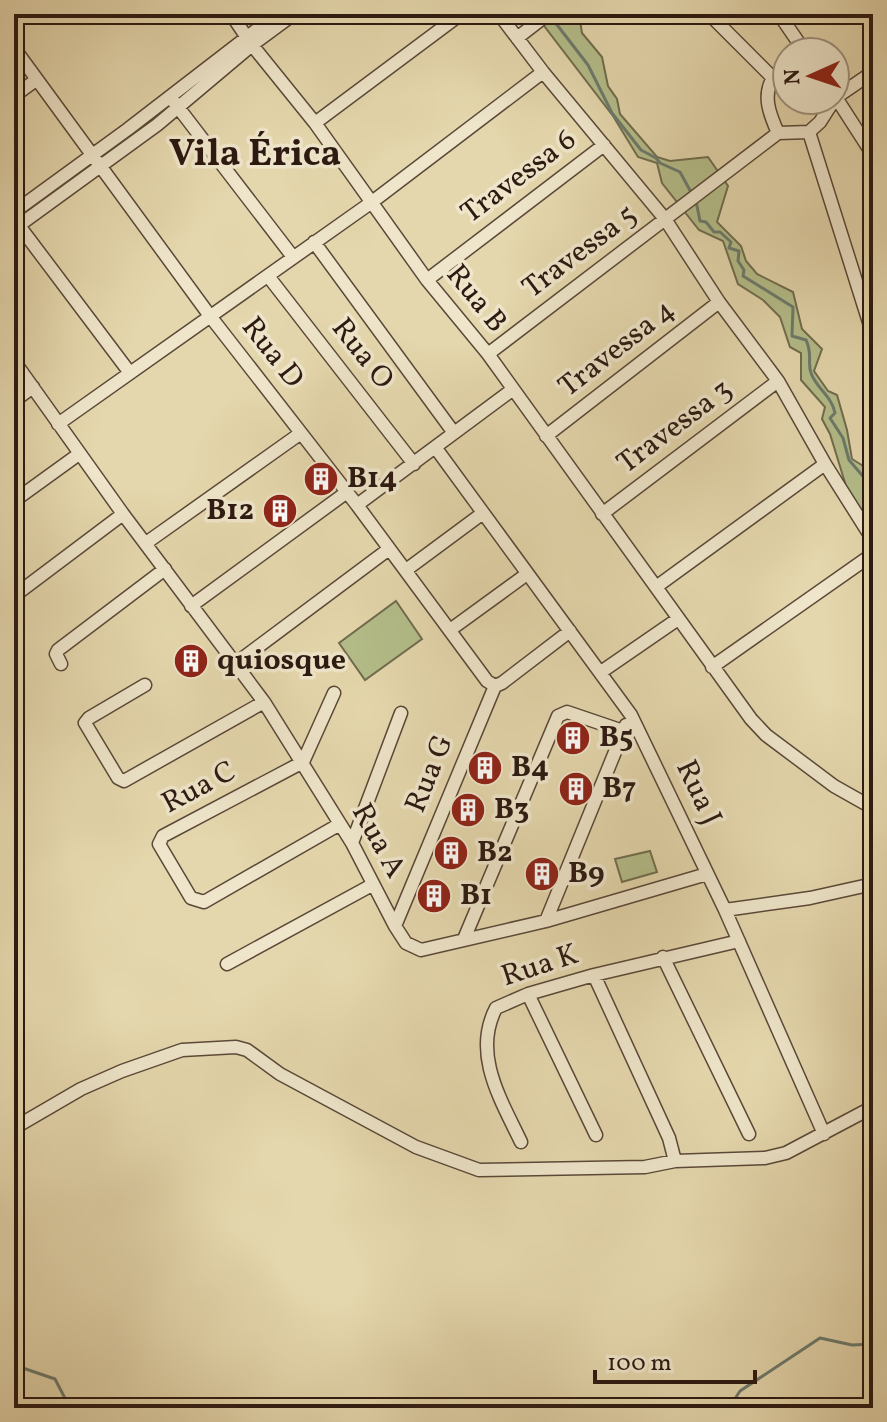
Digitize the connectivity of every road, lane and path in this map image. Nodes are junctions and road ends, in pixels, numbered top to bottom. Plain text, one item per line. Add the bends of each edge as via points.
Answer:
1 (231, 14) edge
2 (277, 14) edge
3 (294, 14) edge
4 (461, 14) edge
5 (499, 14) edge
6 (548, 14) edge
7 (709, 14) edge
8 (779, 14) edge
9 (794, 36) edge
10 (517, 38) junction
11 (249, 41) junction
12 (14, 48) edge
13 (771, 70) edge
14 (543, 72) junction
15 (873, 72) edge
16 (36, 80) junction
17 (771, 84) edge
18 (851, 87) edge
19 (14, 96) edge
20 (170, 96) junction
21 (179, 108) junction
22 (771, 112) edge
23 (772, 116) edge
24 (824, 116) edge
25 (847, 116) edge
26 (315, 123) junction
27 (809, 132) junction
28 (778, 133) junction
29 (604, 145) junction
30 (873, 155) edge
31 (95, 161) junction
32 (372, 202) junction
33 (665, 219) junction
34 (15, 221) edge
35 (314, 242) junction
36 (293, 257) junction
37 (268, 276) junction
38 (427, 280) junction
39 (719, 302) junction
40 (210, 316) junction
41 (873, 335) edge
42 (488, 354) junction
43 (14, 361) edge
44 (130, 373) junction
45 (778, 381) junction
46 (33, 387) junction
47 (512, 390) junction
48 (14, 401) edge
49 (58, 424) junction
50 (301, 433) junction
51 (454, 433) junction
52 (546, 436) junction
53 (435, 447) junction
54 (79, 454) junction
55 (414, 464) junction
56 (825, 464) junction
57 (347, 492) junction
58 (14, 501) edge
59 (357, 505) junction
60 (483, 513) junction
61 (123, 514) junction
62 (602, 514) junction
63 (873, 540) edge
64 (146, 543) junction
65 (389, 549) junction
66 (873, 554) edge
67 (165, 569) junction
68 (406, 570) junction
69 (527, 574) junction
70 (656, 587) junction
71 (14, 596) edge
72 (191, 606) junction
73 (678, 619) junction
74 (450, 630) junction
75 (570, 631) junction
76 (61, 664) dead end
77 (235, 664) junction
78 (712, 667) junction
79 (601, 672) junction
80 (145, 685) dead end
81 (495, 686) junction
82 (334, 693) dead end
83 (264, 702) junction
84 (401, 713) dead end
85 (631, 715) junction
86 (623, 731) junction
87 (303, 762) junction
88 (873, 808) edge
89 (340, 824) junction
90 (352, 843) junction
91 (707, 874) junction
92 (873, 884) edge
93 (372, 885) junction
94 (725, 910) junction
95 (546, 921) junction
96 (395, 926) junction
97 (464, 939) junction
98 (739, 941) junction
99 (663, 957) junction
100 (227, 964) dead end
101 (594, 975) junction
102 (528, 994) junction
103 (873, 1107) edge
104 (14, 1128) edge
105 (749, 1134) dead end
106 (824, 1134) junction
107 (596, 1135) dead end
108 (521, 1142) dead end
109 (675, 1161) junction

1 - 11 street, Rua B
2 - 11 street
3 - 11 street
4 - 26 street
5 - 10 street
6 - 10 street
7 - 13 street
8 - 9 street
10 - 14 street
11 - 20 street
11 - 21 street
11 - 26 street, Rua B
12 - 16 street, Rua D
14 - 29 street
14 - 32 street
15 - 18 street
16 - 19 street
16 - 31 street, Rua D
17 - 22 street
20 - 21 street
20 - 31 street
21 - 31 street
21 - 36 street
23 - 28 street
24 - 27 street
25 - 30 street
26 - 32 street, Rua B
27 - 28 street
27 - 41 street
28 - 33 street, Travessa 5
29 - 33 street
29 - 38 street, Travessa 6
31 - 34 street
31 - 40 street, Rua D
32 - 35 street
32 - 38 street, Rua B
33 - 39 street
33 - 42 street, Travessa 5
34 - 44 street
35 - 36 street
35 - 51 street
36 - 37 street
37 - 40 street
37 - 55 street, Rua O
38 - 42 street, Rua B
39 - 45 street
39 - 52 street, Travessa 4
40 - 44 street
40 - 50 street, Rua D
42 - 47 street, Rua B
43 - 46 street, Rua A
44 - 49 street
45 - 56 street
45 - 62 street, Travessa 3
46 - 48 street
46 - 49 street, Rua A
47 - 51 street
47 - 52 street, Rua B
49 - 54 street, Rua A
50 - 57 street, Rua D
50 - 64 street
51 - 53 street
52 - 62 street, Rua B
53 - 55 street
53 - 60 street
54 - 58 street
54 - 61 street, Rua A
55 - 59 street
56 - 63 street
56 - 70 street
57 - 59 street, Rua D
57 - 72 street
59 - 65 street, Rua D
60 - 68 street
60 - 69 street
61 - 64 street, Rua A
61 - 71 street
62 - 70 street, Rua B
64 - 67 street, Rua A
65 - 68 street, Rua D
65 - 77 street
66 - 78 street
67 - 72 street, Rua A
67 - 76 street via 58,650
68 - 74 street, Rua D
69 - 74 street
69 - 75 street
70 - 73 street, Rua B
72 - 77 street, Rua A
73 - 78 street, Rua B
73 - 79 street
74 - 81 street, Rua D
75 - 79 street
75 - 81 street
77 - 83 street, Rua A
78 - 88 street, Rua B via 766,735
79 - 85 street, Rua J
80 - 83 street via 85,723 124,781
81 - 96 street, Rua G
82 - 87 street
83 - 87 street, Rua A
84 - 90 street
85 - 86 street
85 - 91 street, Rua J
86 - 95 street
86 - 97 street via 567,712 558,716
87 - 89 street, Rua A
87 - 89 street, Rua C via 161,838 159,844 191,898 204,902
89 - 90 street, Rua A
90 - 93 street, Rua A
91 - 94 street, Rua J
91 - 95 street, Rua A
92 - 94 street
93 - 96 street, Rua A
93 - 100 street
94 - 98 street, Rua J
95 - 97 street, Rua A
96 - 97 street, Rua A via 406,943 421,950
98 - 99 street, Rua K
98 - 106 street, Rua J
99 - 101 street, Rua K
99 - 105 street
101 - 102 street, Rua K
101 - 109 street
102 - 107 street
102 - 108 street, Rua K via 496,1008 488,1045 489,1072
103 - 106 street
104 - 109 street via 122,1071 182,1050 236,1047 404,1140 470,1168 645,1167
106 - 109 street via 776,1156

